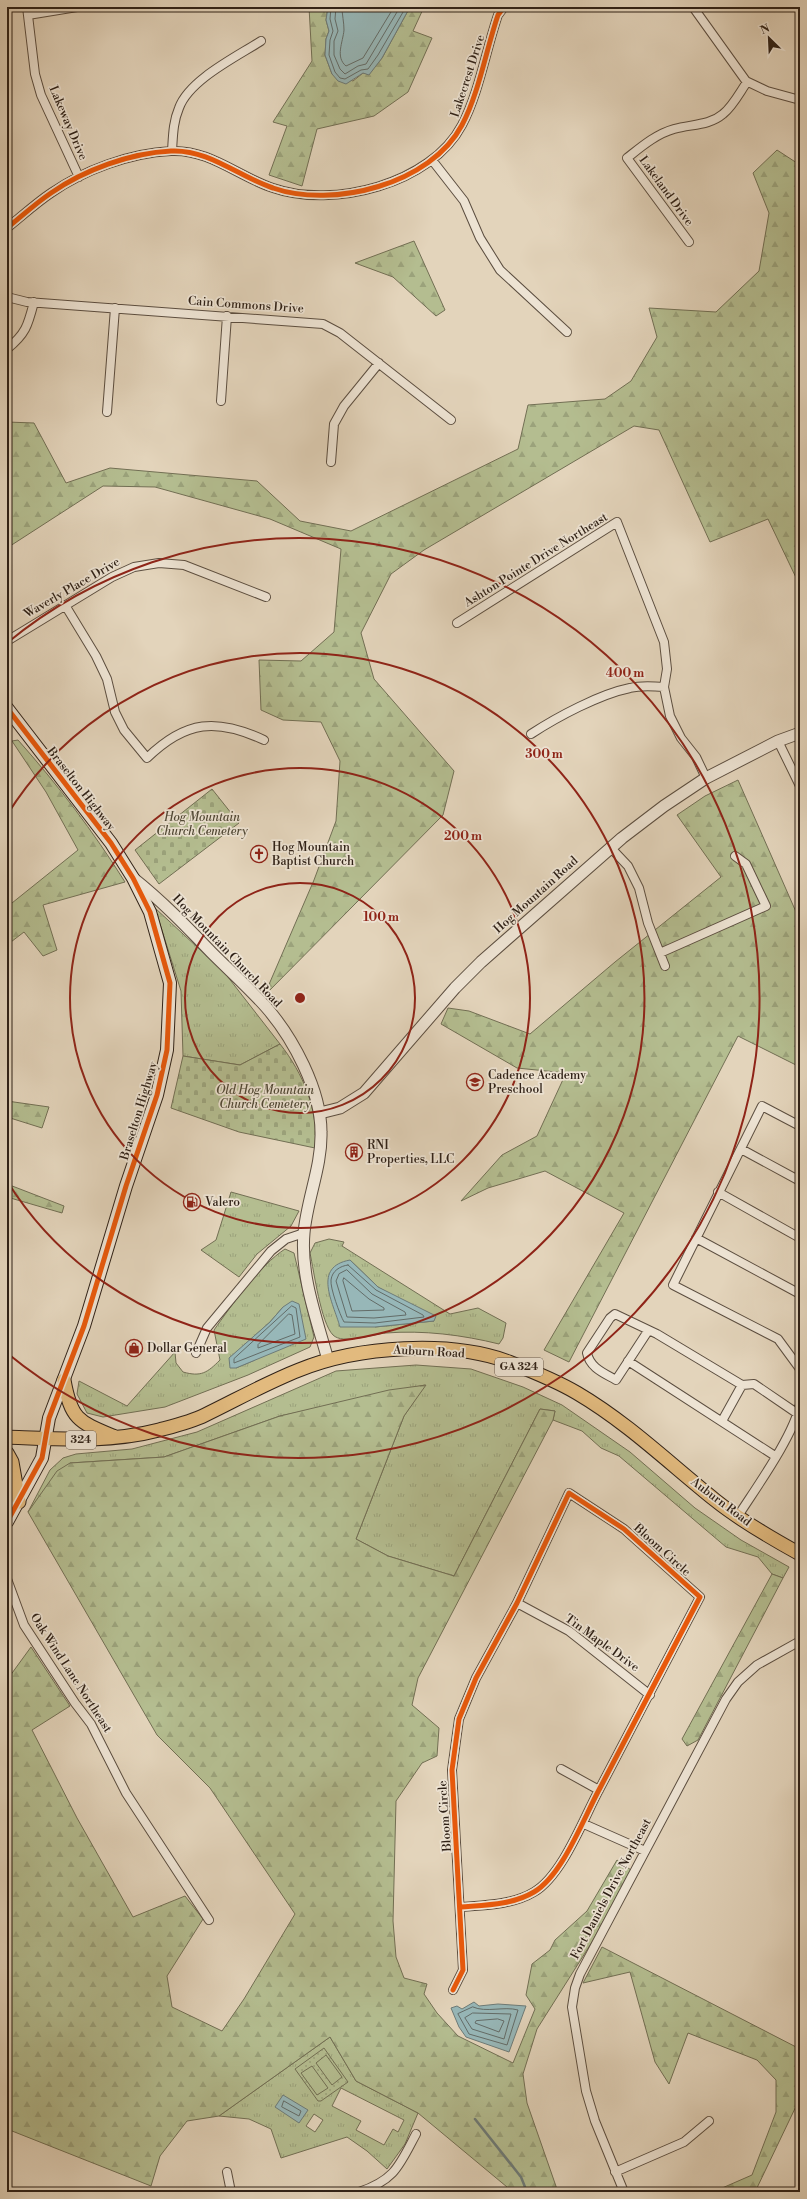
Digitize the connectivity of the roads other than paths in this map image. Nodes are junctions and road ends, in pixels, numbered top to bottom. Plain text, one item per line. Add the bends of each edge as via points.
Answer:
1 (77, 7) edge
2 (504, 7) edge
3 (693, 7) edge
4 (27, 11) edge
5 (261, 41) dead end
6 (747, 82) junction
7 (800, 100) edge
8 (172, 151) junction
9 (432, 160) junction
10 (78, 177) junction
11 (7, 214) edge
12 (7, 223) edge
13 (7, 228) edge
14 (689, 242) dead end
15 (7, 298) edge
16 (34, 302) junction
17 (115, 308) junction
18 (227, 316) junction
19 (567, 332) dead end
20 (7, 349) edge
21 (379, 363) junction
22 (221, 401) dead end
23 (107, 412) dead end
24 (451, 420) dead end
25 (331, 462) dead end
26 (266, 597) dead end
27 (65, 605) junction
28 (457, 623) dead end
29 (7, 641) edge
30 (664, 687) junction
31 (9, 716) edge
32 (800, 733) edge
33 (531, 734) dead end
34 (264, 740) dead end
35 (778, 741) junction
36 (706, 778) junction
37 (800, 786) edge
38 (610, 848) junction
39 (735, 856) dead end
40 (133, 878) junction
41 (660, 952) junction
42 (665, 966) dead end
43 (320, 1113) junction
44 (800, 1126) edge
45 (741, 1148) junction
46 (800, 1181) edge
47 (718, 1192) junction
48 (304, 1233) junction
49 (696, 1238) junction
50 (800, 1238) edge
51 (800, 1294) edge
52 (648, 1331) junction
53 (196, 1353) dead end
54 (328, 1360) junction
55 (628, 1361) junction
56 (800, 1369) edge
57 (64, 1380) junction
58 (742, 1385) junction
59 (800, 1404) edge
60 (798, 1414) junction
61 (203, 1416) joint
62 (722, 1421) junction
63 (7, 1437) edge
64 (115, 1437) junction
65 (45, 1439) junction
66 (7, 1453) edge
67 (776, 1456) junction
68 (19, 1502) junction
69 (738, 1516) junction
70 (7, 1522) edge
71 (800, 1554) edge
72 (7, 1579) edge
73 (517, 1603) junction
74 (800, 1641) edge
75 (650, 1695) junction
76 (561, 1769) dead end
77 (599, 1790) junction
78 (584, 1824) junction
79 (645, 1851) junction
80 (460, 1907) junction
81 (209, 1920) dead end
82 (453, 1990) dead end
83 (709, 2122) dead end
84 (416, 2134) dead end
85 (227, 2172) dead end
86 (615, 2172) junction
87 (231, 2192) edge
88 (359, 2192) edge
89 (624, 2192) edge

1 - 4 street
2 - 9 street, Lakecrest Drive via 498,15 462,126
3 - 6 street
4 - 10 street, Lakeway Drive via 41,95
5 - 8 street via 202,80 188,94 179,107 175,121
6 - 7 street via 766,92
6 - 14 street, Lakeland Drive via 731,105 716,119 661,134 627,158
8 - 9 street, Lakecrest Drive via 199,154 274,189 326,195 381,187 404,178
8 - 10 street, Lakecrest Drive via 108,164
9 - 19 street via 464,201 480,238 500,270
10 - 13 street, Lakecrest Drive via 51,193
11 - 12 street
15 - 16 street, Cain Commons Drive
16 - 17 street, Cain Commons Drive
16 - 20 street via 21,338
17 - 18 street, Cain Commons Drive
17 - 23 street
18 - 21 street, Cain Commons Drive via 323,324
18 - 22 street
21 - 24 street, Cain Commons Drive
21 - 25 street via 344,406 334,424
26 - 27 street, Waverly Place Drive via 184,565 159,563 134,567 112,576
27 - 29 street, Waverly Place Drive
27 - 34 street via 107,679 115,712 124,730 147,758 172,737 205,726 243,730
28 - 30 street, Ashton Pointe Drive Northeast via 617,522 664,642 667,669
30 - 33 street via 642,686 619,690
30 - 36 street, Ashton Pointe Drive Northeast via 670,716
31 - 40 main road, Braselton Highway via 110,843
32 - 35 street, Hog Mountain Road
35 - 36 street, Hog Mountain Road
35 - 37 street
36 - 38 street, Hog Mountain Road via 664,806
38 - 41 street via 628,866 639,888 648,924
38 - 43 street, Hog Mountain Road via 481,962 455,988 364,1093 340,1108
39 - 41 street via 746,864 766,906
40 - 43 street, Hog Mountain Church Road via 162,902 266,1007 294,1048 315,1095
40 - 57 main road, Braselton Highway via 150,912 170,983 167,1050 157,1095 126,1186 84,1326
41 - 42 street
43 - 48 street, Hog Mountain Church Road via 320,1147
44 - 45 street via 762,1106
45 - 46 street
45 - 47 street
47 - 49 street
47 - 50 street
48 - 53 street via 286,1239 271,1251 207,1328
48 - 54 street, Hog Mountain Church Road via 304,1262
49 - 51 street
49 - 56 street via 673,1285 778,1339
52 - 55 street
52 - 55 street via 615,1314 587,1353 592,1365 616,1380
52 - 58 street
54 - 61 main road, Auburn Road / GA 324 via 262,1386
54 - 69 main road, Auburn Road / GA 324 via 392,1349 456,1350 508,1362 577,1392 650,1445 716,1502
55 - 62 street
57 - 64 main road via 68,1402 76,1415 90,1426
57 - 65 main road, Braselton Highway via 49,1418
58 - 60 street via 754,1384
58 - 62 street
59 - 60 street
60 - 67 street
61 - 64 main road, 324 via 159,1430
62 - 67 street
63 - 65 main road, 324
64 - 65 main road, 324 via 102,1440
65 - 68 main road, Braselton Highway via 42,1458
66 - 68 main road via 12,1462
67 - 69 street
68 - 70 main road, Braselton Highway
69 - 71 main road, Auburn Road / GA 324
72 - 81 street, Oak Wind Lane Northeast via 24,1625 75,1703 92,1724 126,1793
73 - 75 street, Tin Maple Drive via 569,1631
73 - 75 street, Bloom Circle via 569,1493 624,1529 700,1597
73 - 80 street, Bloom Circle via 476,1678 459,1719 452,1770
74 - 79 street, Fort Daniels Drive Northeast via 757,1665 738,1682 726,1698
75 - 77 street, Bloom Circle
76 - 77 street
77 - 78 street, Bloom Circle
78 - 79 street
78 - 80 street, Bloom Circle via 550,1878 535,1892 508,1903
79 - 86 street, Fort Daniels Drive Northeast via 580,1974 572,2007 586,2091
80 - 82 street, Bloom Circle via 463,1970
83 - 86 street via 684,2142
84 - 88 street via 400,2165 390,2177 379,2186
85 - 87 street
86 - 89 street, Fort Daniels Drive Northeast

